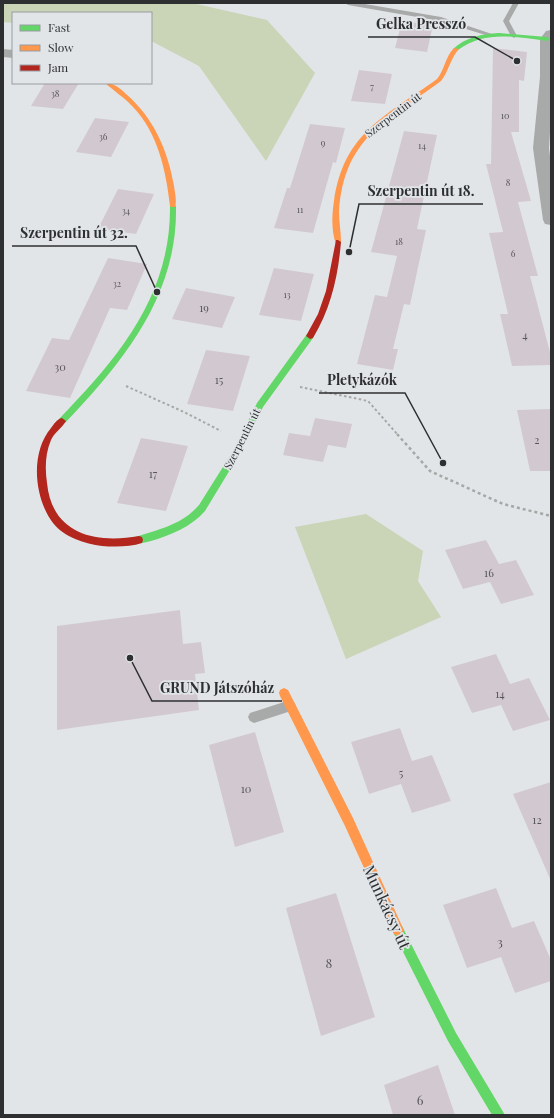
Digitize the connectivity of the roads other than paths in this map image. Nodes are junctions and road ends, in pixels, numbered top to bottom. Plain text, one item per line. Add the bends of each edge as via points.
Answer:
1 (348, 3) edge
2 (516, 3) edge
3 (492, 35) junction
4 (514, 36) junction
5 (549, 36) edge
6 (549, 77) edge
7 (109, 84) edge
8 (546, 148) edge
9 (551, 220) edge
10 (284, 693) dead end
11 (290, 706) junction
12 (254, 717) dead end
13 (499, 1115) edge

1 - 3 lane via 441,19
2 - 4 lane via 506,21
3 - 4 street, Szerpentin út
3 - 7 street, Szerpentin út via 468,41 455,49 450,54 446,70 439,80 366,133 353,149 339,179 337,250 327,304 322,317 258,408 209,500 189,520 163,533 130,542 108,542 79,536 59,524 53,516 44,487 41,465 44,445 50,434 106,375 134,337 151,306 167,254 173,214 163,155 148,121 132,102
4 - 5 street, Szerpentin út
5 - 6 street, Szerpentin út
6 - 8 street, Szerpentin út
8 - 9 street, Szerpentin út
10 - 11 street, Munkácsy út
11 - 12 lane
11 - 13 street, Munkácsy út via 349,822 407,950 452,1038

